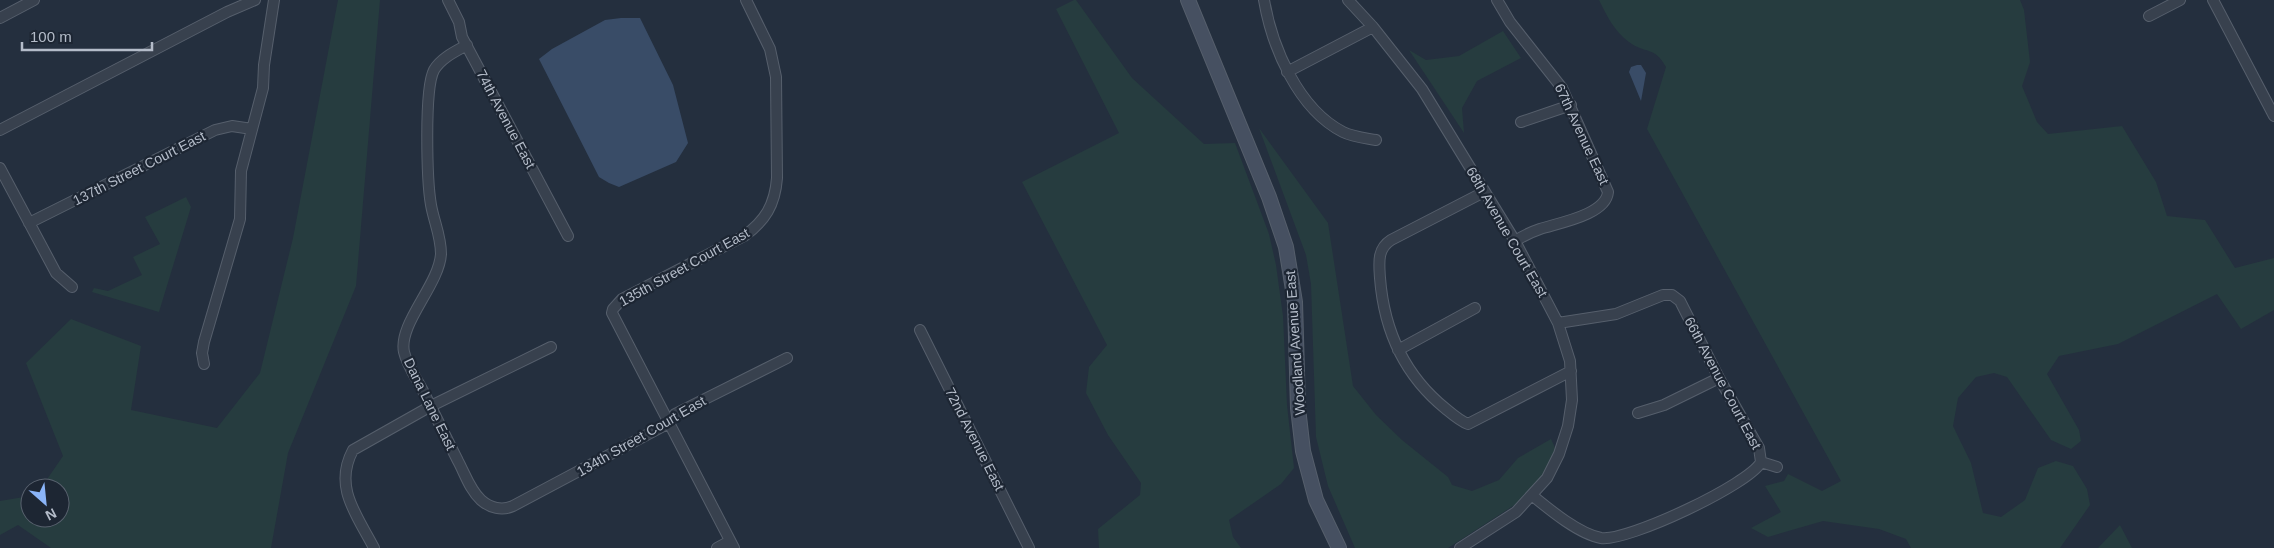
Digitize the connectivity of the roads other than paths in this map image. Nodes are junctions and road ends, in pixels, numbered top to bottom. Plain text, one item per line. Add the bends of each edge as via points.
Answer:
1 (34, 0) edge
2 (255, 0) edge
3 (274, 0) edge
4 (448, 0) edge
5 (746, 0) edge
6 (1188, 0) edge
7 (1264, 0) edge
8 (1348, 0) edge
9 (1497, 0) edge
10 (2180, 0) edge
11 (2213, 0) edge
12 (2149, 16) dead end
13 (0, 18) edge
14 (1374, 27) junction
15 (467, 45) junction
16 (1287, 72) junction
17 (1571, 105) junction
18 (2274, 116) edge
19 (1521, 122) dead end
20 (252, 129) junction
21 (0, 130) edge
22 (1376, 140) dead end
23 (0, 168) edge
24 (1484, 192) junction
25 (29, 223) junction
26 (568, 236) dead end
27 (1515, 240) junction
28 (72, 287) dead end
29 (1475, 308) dead end
30 (1558, 323) junction
31 (920, 330) dead end
32 (551, 347) dead end
33 (1398, 350) junction
34 (787, 358) dead end
35 (204, 364) dead end
36 (1571, 371) junction
37 (1719, 378) junction
38 (431, 406) junction
39 (1638, 413) dead end
40 (670, 423) junction
41 (1761, 462) junction
42 (1777, 468) dead end
43 (1533, 496) junction
44 (493, 507) joint
45 (732, 545) edge
46 (374, 548) edge
47 (717, 548) edge
48 (1029, 548) edge
49 (1339, 548) edge
50 (1460, 548) edge

1 - 13 street
2 - 21 street
3 - 20 street via 263,88
4 - 15 street, 74th Avenue East
5 - 40 street, 135th Street Court East via 770,48 776,77 777,178 773,202 764,218 744,236 622,299 612,308 613,317
6 - 49 street, Woodland Avenue East via 1269,197 1286,247 1295,302 1298,408 1303,451 1316,500
7 - 16 street via 1273,37
8 - 14 street, 68th Avenue Court East
9 - 17 street, 67th Avenue East via 1514,28 1557,80
10 - 12 street
11 - 18 street
14 - 16 street
14 - 24 street, 68th Avenue Court East via 1422,89
15 - 26 street, 74th Avenue East
15 - 38 street, Dana Lane East via 444,59 432,74 427,173 431,207 441,242 440,256 433,280 404,344 408,360
16 - 22 street via 1309,102 1336,128 1359,138
17 - 19 street
17 - 27 street, 67th Avenue East via 1606,184 1608,198 1585,215
20 - 25 street, 137th Street Court East via 232,126 207,133
20 - 35 street via 241,171 240,219 204,342
23 - 25 street
24 - 27 street, 68th Avenue Court East
24 - 33 street via 1384,244 1379,254 1381,297
25 - 28 street via 56,273
27 - 30 street, 68th Avenue Court East
29 - 33 street
30 - 36 street, 68th Avenue Court East
30 - 37 street, 66th Avenue Court East via 1616,314 1669,294 1680,301
31 - 48 street, 72nd Avenue East
32 - 38 street
33 - 36 street via 1422,386 1465,423 1475,421
34 - 40 street, 134th Street Court East via 675,414
36 - 43 street, 68th Avenue Court East via 1572,400 1568,426 1555,465
37 - 39 street via 1664,405
37 - 41 street, 66th Avenue Court East via 1759,448
38 - 44 street, Dana Lane East via 472,488 483,502
38 - 46 street via 353,450 347,465 345,490
40 - 44 street, 134th Street Court East via 513,506
40 - 45 street
41 - 42 street, 66th Avenue Court East
41 - 43 street via 1746,479 1666,520 1622,536 1604,538 1568,522
43 - 50 street, 68th Avenue Court East via 1503,522
45 - 47 street

